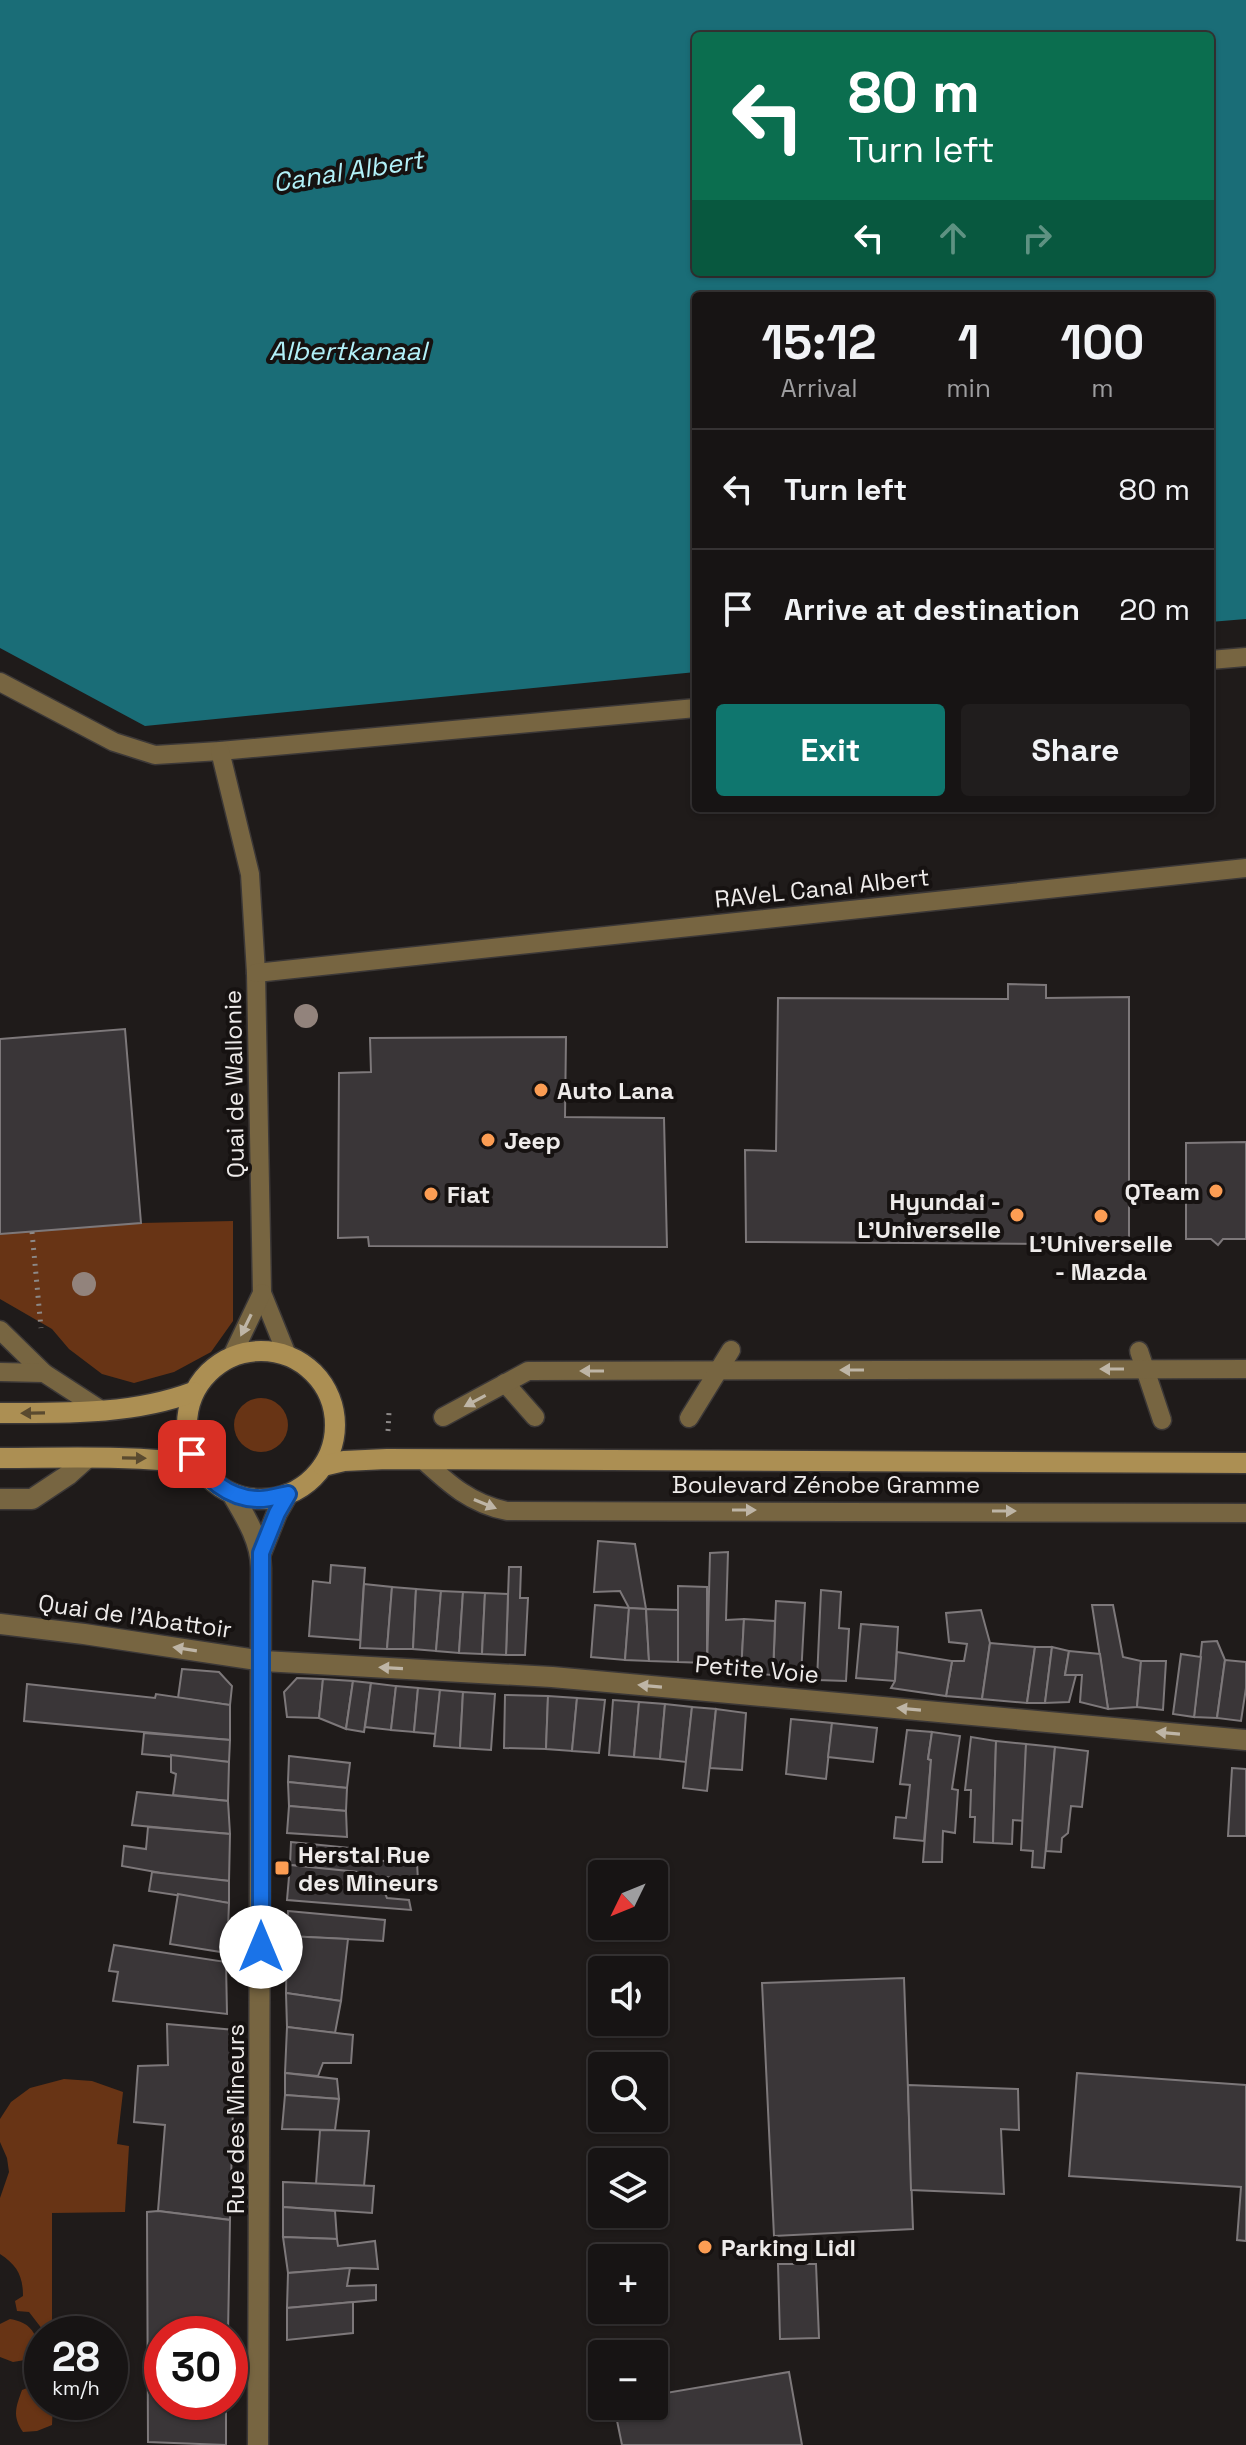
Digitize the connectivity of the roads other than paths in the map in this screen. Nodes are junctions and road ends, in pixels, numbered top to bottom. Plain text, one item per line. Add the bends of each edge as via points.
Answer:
1 (1246, 657) edge
2 (1214, 660) edge
3 (0, 682) edge
4 (692, 708) edge
5 (220, 751) junction
6 (1246, 868) edge
7 (403, 957) joint
8 (256, 973) junction
9 (262, 1293) junction
10 (0, 1330) edge
11 (731, 1350) dead end
12 (287, 1355) junction
13 (231, 1358) junction
14 (1142, 1360) junction
15 (1246, 1369) edge
16 (719, 1370) junction
17 (0, 1372) edge
18 (44, 1373) junction
19 (505, 1383) junction
20 (193, 1392) junction
21 (101, 1410) junction
22 (0, 1413) edge
23 (443, 1417) dead end
24 (535, 1417) dead end
25 (689, 1418) dead end
26 (1162, 1420) dead end
27 (0, 1458) edge
28 (87, 1458) junction
29 (422, 1459) junction
30 (1246, 1463) edge
31 (197, 1464) junction
32 (323, 1466) junction
33 (232, 1494) junction
34 (288, 1494) junction
35 (0, 1499) edge
36 (1246, 1513) edge
37 (261, 1553) junction
38 (0, 1624) edge
39 (263, 1661) junction
40 (1246, 1740) edge
41 (258, 2445) edge

1 - 2 lane
3 - 5 lane via 114,742 155,755
4 - 5 lane
5 - 8 lane via 250,874
6 - 7 lane, RAVeL Canal Albert
7 - 8 lane, Quai de Wallonie
8 - 9 lane, Quai de Wallonie
9 - 12 lane, Quai de Wallonie
9 -> 13 lane, Quai de Wallonie
10 - 18 lane
11 - 16 lane
12 - 13 main road via 251,1350
12 - 32 main road via 327,1391 335,1416 330,1454
13 - 20 main road via 207,1372
14 - 15 lane
14 -> 16 lane
14 - 26 lane
16 -> 19 lane via 528,1371
16 - 25 lane
17 - 18 lane
18 - 21 lane
19 -> 23 lane
19 - 24 lane
20 - 21 main road via 131,1409
20 - 31 main road via 185,1429
21 -> 22 main road
27 - 28 main road
28 -> 31 main road
28 - 35 street via 32,1499
29 - 30 main road, Boulevard Zénobe Gramme
29 - 32 main road, Boulevard Zénobe Gramme
29 -> 36 lane, Boulevard Zénobe Gramme via 448,1484 485,1506 507,1511
31 - 33 main road
32 - 34 main road
33 - 34 main road via 257,1499
33 - 37 street, Rue des Mineurs
34 - 37 street, Rue des Mineurs
37 - 39 street, Rue des Mineurs
39 -> 38 street, Quai de l'Abattoir
40 -> 39 street, Petite Voie via 552,1677
39 - 41 street, Rue des Mineurs

